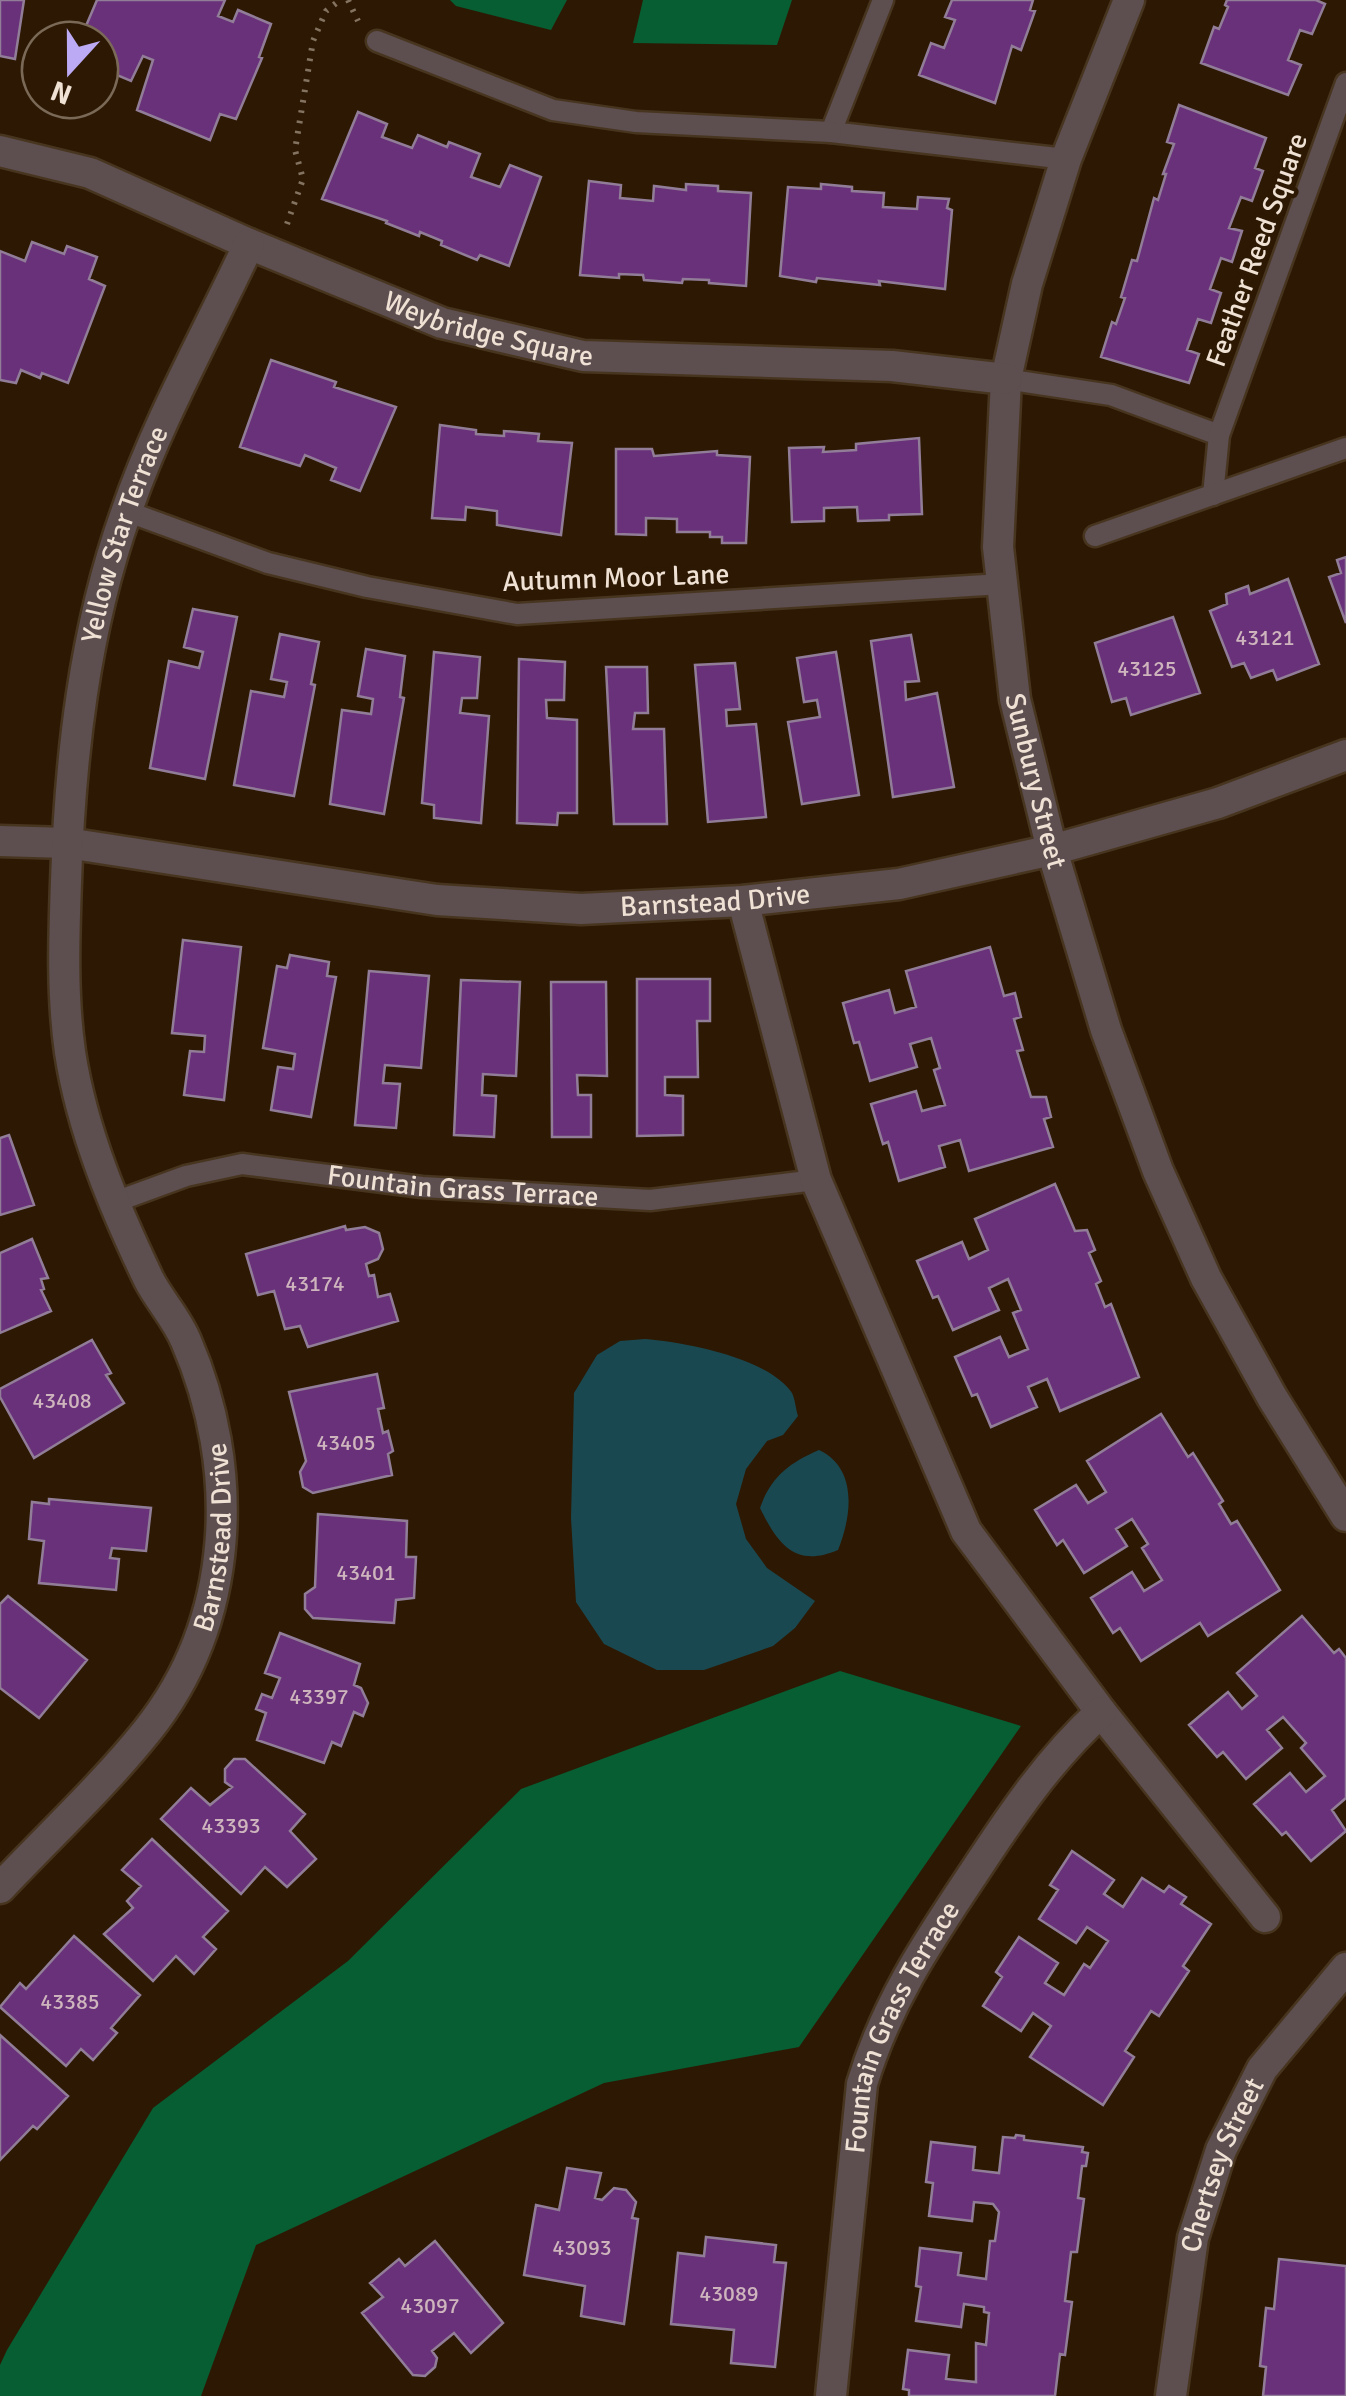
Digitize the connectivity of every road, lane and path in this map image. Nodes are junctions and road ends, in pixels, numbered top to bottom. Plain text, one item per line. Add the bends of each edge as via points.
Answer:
1 (340, 0) edge
2 (882, 0) edge
3 (1129, 0) edge
4 (377, 41) dead end
5 (1346, 84) edge
6 (831, 132) junction
7 (0, 151) edge
8 (1066, 159) junction
9 (262, 250) junction
10 (1006, 379) junction
11 (1219, 435) junction
12 (1346, 448) edge
13 (1213, 494) junction
14 (126, 512) junction
15 (1096, 536) dead end
16 (1002, 584) junction
17 (1346, 755) edge
18 (0, 841) edge
19 (67, 842) junction
20 (1052, 850) junction
21 (743, 901) junction
22 (816, 1180) junction
23 (115, 1202) junction
24 (1346, 1516) edge
25 (1101, 1712) junction
26 (0, 1888) edge
27 (1265, 1917) dead end
28 (1346, 1968) edge
29 (831, 2396) edge
30 (1171, 2396) edge

1 - 9 path via 326,11 313,41 295,150 303,179
2 - 6 lane
3 - 8 street, Sunbury Street
4 - 6 lane via 553,110 636,122
5 - 11 lane, Feather Reed Square
6 - 8 lane
7 - 9 street, Weybridge Square via 90,173
8 - 10 street, Sunbury Street
9 - 10 street, Weybridge Square via 442,323 583,356 892,366
9 - 14 street, Yellow Star Terrace
10 - 11 lane via 1110,395
10 - 16 street, Sunbury Street
11 - 13 lane, Feather Reed Square
12 - 13 lane
13 - 15 lane
14 - 16 lane, Autumn Moor Lane via 268,563 517,614
14 - 19 street, Yellow Star Terrace via 96,610
16 - 20 street, Sunbury Street via 1015,699
17 - 20 street, Barnstead Drive via 1218,802
18 - 19 street, Barnstead Drive
19 - 21 street, Barnstead Drive via 437,900 580,909
19 - 23 street, Barnstead Drive via 63,968 70,1053 84,1118
20 - 21 street, Barnstead Drive via 899,884
20 - 24 street, Sunbury Street via 1106,1030 1158,1171 1206,1278
21 - 22 street
22 - 23 lane, Fountain Grass Terrace via 650,1200 422,1186 242,1164
22 - 25 street via 966,1531
23 - 26 street, Barnstead Drive via 185,1338 218,1440 224,1506 219,1561 190,1661 148,1730
25 - 27 street
25 - 29 street, Fountain Grass Terrace via 1065,1744 1010,1818 876,2036 862,2084
28 - 30 street, Chertsey Street via 1262,2069 1221,2150 1193,2238

